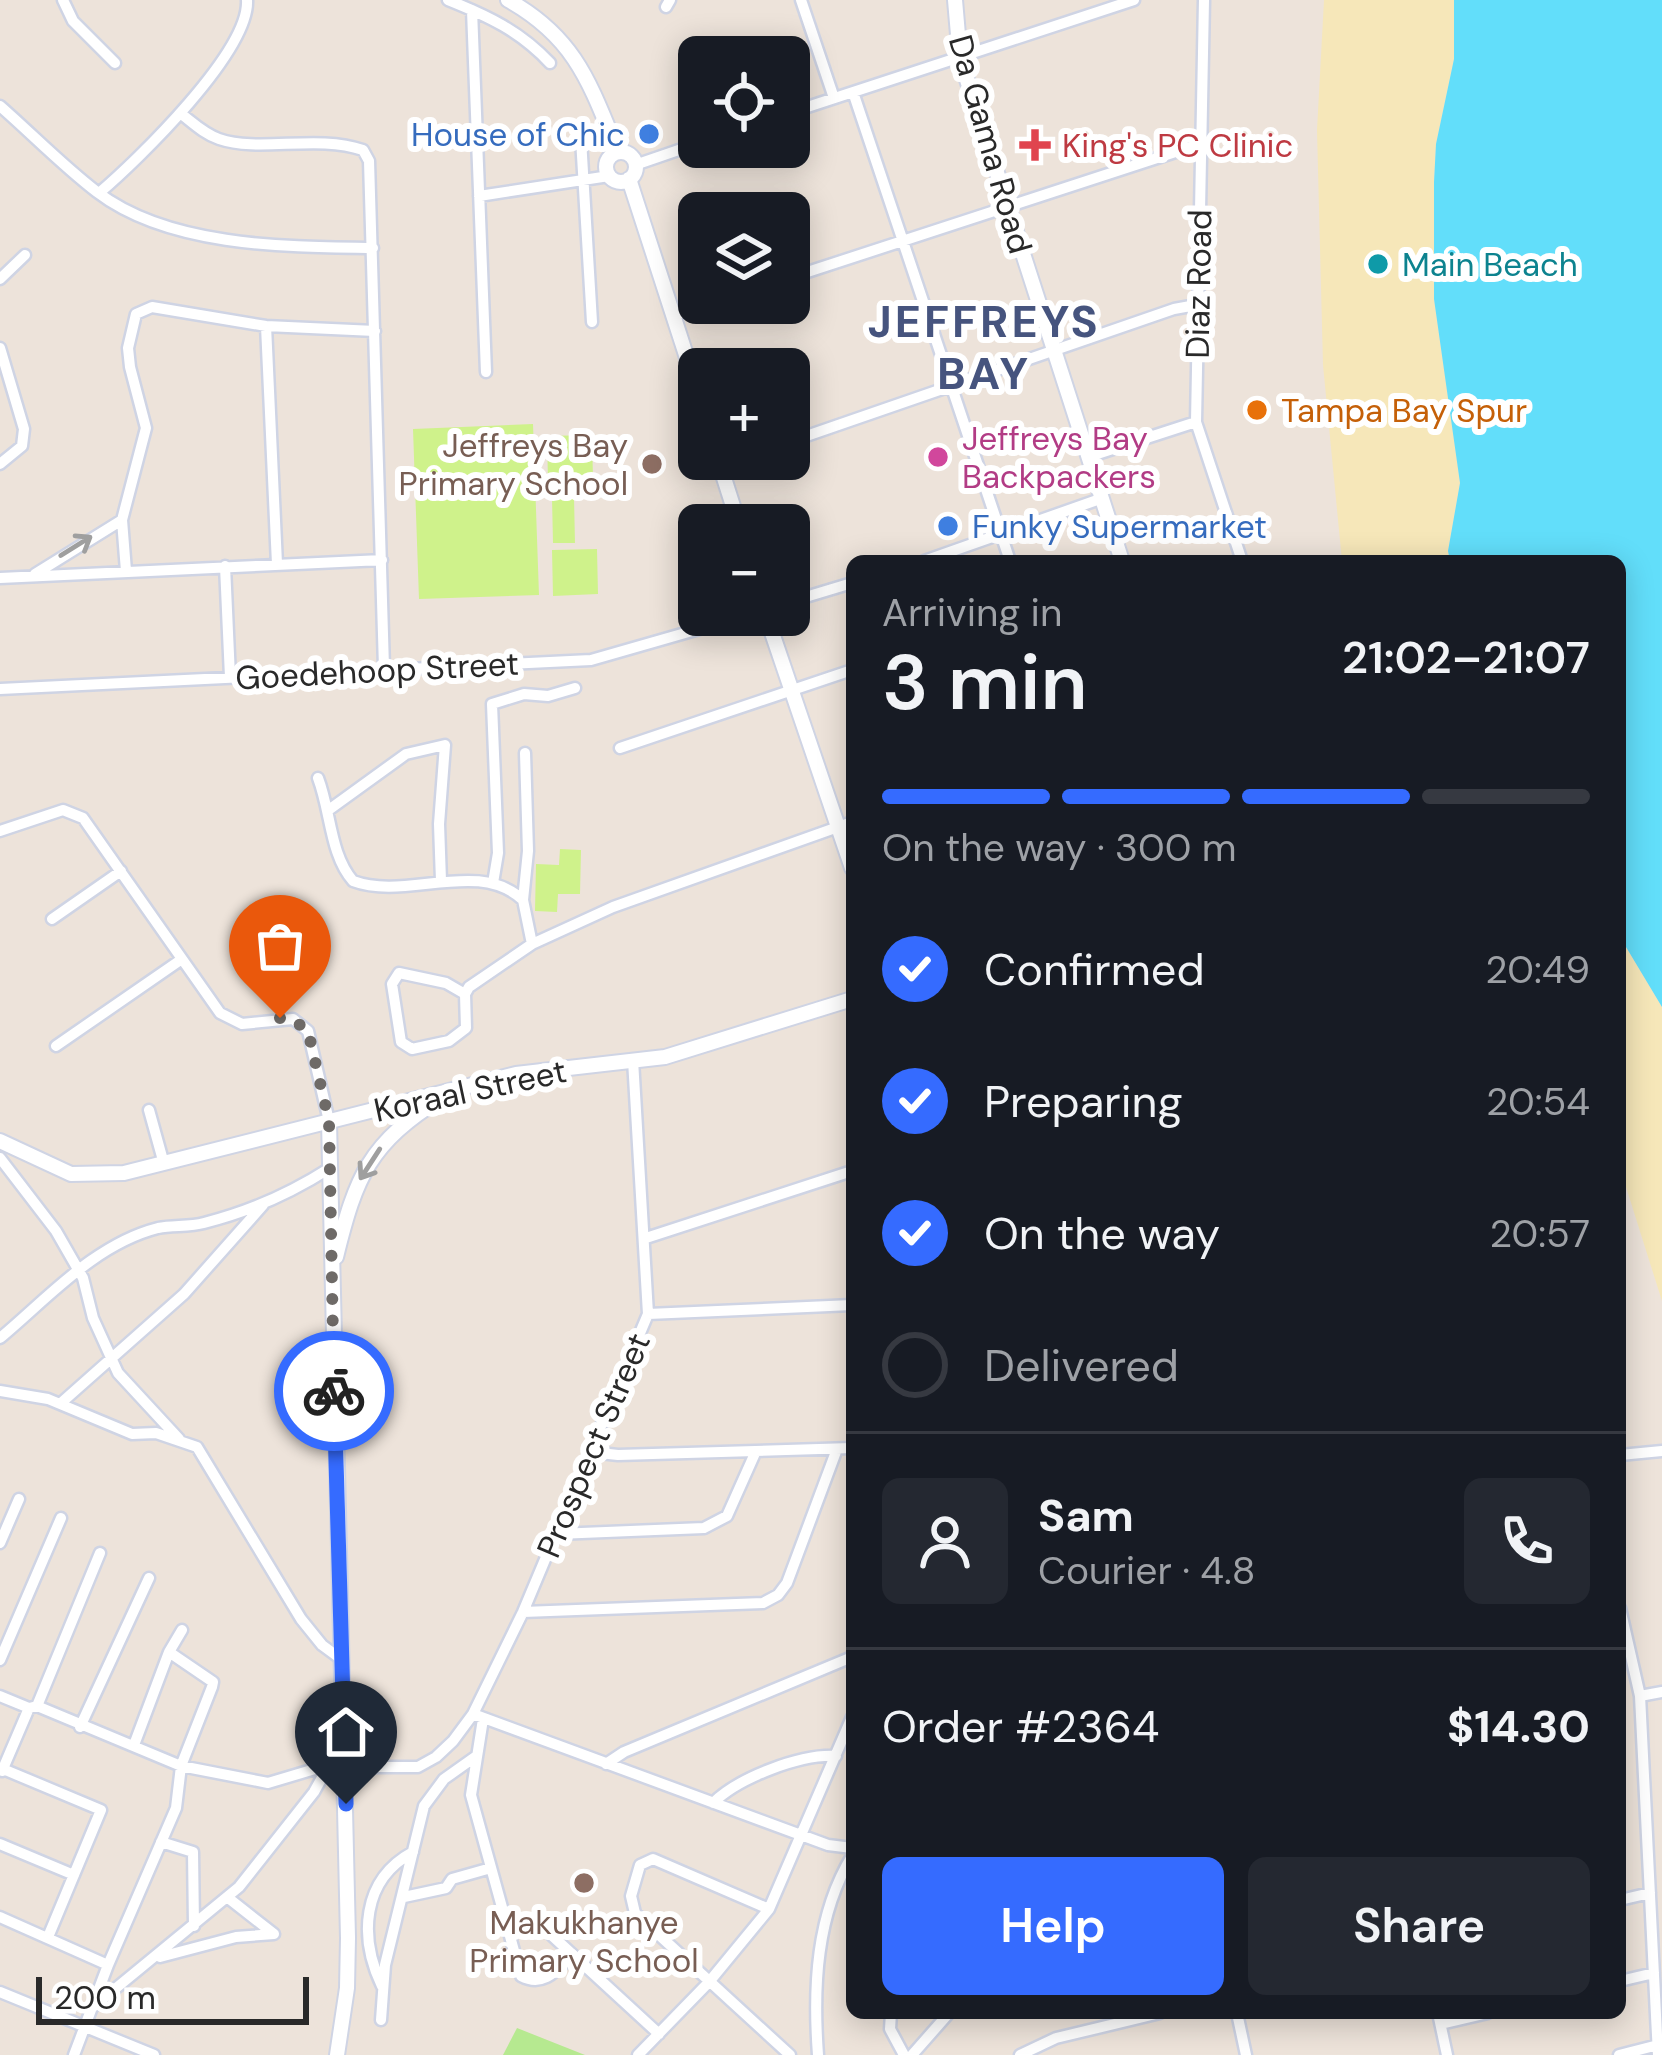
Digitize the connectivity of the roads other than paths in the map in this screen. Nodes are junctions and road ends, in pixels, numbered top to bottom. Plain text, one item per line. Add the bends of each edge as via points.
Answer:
1 (63, 0) edge
2 (247, 0) edge
3 (448, 0) edge
4 (508, 0) edge
5 (800, 0) edge
6 (955, 0) edge
7 (1134, 0) edge
8 (1204, 0) edge
9 (472, 10) junction
10 (960, 58) junction
11 (115, 63) dead end
12 (550, 63) dead end
13 (853, 92) junction
14 (834, 98) junction
15 (0, 106) edge
16 (810, 106) edge
17 (179, 112) junction
18 (581, 139) dead end
19 (1200, 144) junction
20 (618, 152) junction
21 (678, 152) edge
22 (632, 172) junction
23 (609, 176) junction
24 (581, 182) junction
25 (99, 193) junction
26 (479, 196) junction
27 (1006, 208) junction
28 (903, 242) junction
29 (373, 248) junction
30 (25, 255) dead end
31 (810, 271) edge
32 (0, 279) edge
33 (1196, 305) junction
34 (678, 314) edge
35 (675, 315) junction
36 (592, 322) dead end
37 (266, 326) junction
38 (374, 332) junction
39 (0, 348) edge
40 (685, 348) edge
41 (1053, 352) junction
42 (486, 372) dead end
43 (950, 386) junction
44 (1196, 422) junction
45 (810, 435) edge
46 (1088, 457) junction
47 (0, 464) edge
48 (1100, 500) junction
49 (122, 520) junction
50 (1000, 534) junction
51 (941, 555) edge
52 (1008, 555) edge
53 (1121, 555) edge
54 (1240, 555) edge
55 (382, 560) junction
56 (277, 564) junction
57 (225, 566) junction
58 (125, 572) junction
59 (32, 577) junction
60 (0, 578) edge
61 (846, 585) edge
62 (810, 596) edge
63 (678, 635) edge
64 (774, 636) edge
65 (384, 668) junction
66 (846, 672) edge
67 (230, 677) junction
68 (0, 688) edge
69 (575, 688) dead end
70 (793, 690) junction
71 (620, 748) dead end
72 (525, 753) dead end
73 (318, 778) dead end
74 (330, 809) junction
75 (845, 824) edge
76 (0, 831) edge
77 (121, 871) junction
78 (441, 881) junction
79 (494, 883) junction
80 (523, 900) junction
81 (52, 919) dead end
82 (532, 944) junction
83 (182, 959) junction
84 (465, 994) junction
85 (846, 1001) edge
86 (56, 1046) dead end
87 (633, 1060) junction
88 (457, 1088) junction
89 (149, 1109) dead end
90 (329, 1121) junction
91 (0, 1141) edge
92 (0, 1158) edge
93 (164, 1164) junction
94 (330, 1168) junction
95 (846, 1174) edge
96 (266, 1203) junction
97 (646, 1238) junction
98 (78, 1270) junction
99 (332, 1276) junction
100 (846, 1305) edge
101 (648, 1314) junction
102 (0, 1338) edge
103 (110, 1356) junction
104 (0, 1391) edge
105 (61, 1403) junction
106 (182, 1441) junction
107 (846, 1448) edge
108 (837, 1449) junction
109 (756, 1451) junction
110 (1662, 1451) edge
111 (591, 1452) junction
112 (1626, 1454) edge
113 (19, 1499) dead end
114 (61, 1519) dead end
115 (557, 1534) junction
116 (0, 1543) edge
117 (100, 1553) dead end
118 (149, 1578) dead end
119 (523, 1612) junction
120 (182, 1630) dead end
121 (1626, 1650) edge
122 (170, 1652) junction
123 (341, 1659) junction
124 (0, 1660) edge
125 (846, 1660) edge
126 (1662, 1692) edge
127 (0, 1696) edge
128 (1640, 1696) junction
129 (33, 1707) junction
130 (478, 1717) junction
131 (80, 1727) junction
132 (134, 1745) junction
133 (843, 1749) edge
134 (476, 1756) junction
135 (337, 1761) junction
136 (606, 1764) junction
137 (181, 1766) junction
138 (1, 1772) edge
139 (712, 1803) junction
140 (803, 1836) junction
141 (160, 1842) junction
142 (0, 1844) edge
143 (846, 1850) edge
144 (414, 1852) junction
145 (846, 1863) edge
146 (491, 1868) junction
147 (74, 1875) junction
148 (1650, 1893) junction
149 (227, 1897) junction
150 (404, 1897) junction
151 (1626, 1899) edge
152 (769, 1909) junction
153 (0, 1917) edge
154 (194, 1926) junction
155 (547, 1931) dead end
156 (48, 1937) junction
157 (572, 1955) junction
158 (155, 1958) junction
159 (108, 1965) junction
160 (1654, 1973) junction
161 (1626, 1980) edge
162 (709, 1982) junction
163 (383, 1989) junction
164 (0, 1992) edge
165 (93, 2006) junction
166 (891, 2019) edge
167 (943, 2019) edge
168 (1135, 2019) edge
169 (1238, 2019) edge
170 (1439, 2019) edge
171 (380, 2020) dead end
172 (86, 2026) junction
173 (658, 2035) junction
174 (1658, 2050) edge
175 (74, 2055) edge
176 (154, 2055) edge
177 (337, 2055) edge
178 (638, 2055) edge
179 (790, 2055) edge
180 (818, 2055) edge
181 (908, 2055) edge
182 (1020, 2055) edge
183 (1246, 2055) edge
184 (1447, 2055) edge
185 (1619, 2055) edge

1 - 11 street
2 - 17 street via 240,33
3 - 9 street
4 - 20 street via 577,57
5 - 14 street
6 - 10 street, Da Gama Road
7 - 10 street
8 - 19 street, Diaz Road
9 - 12 street via 514,31
9 - 26 street
10 - 13 street
10 - 27 street, Da Gama Road
13 - 14 street
13 - 28 street
14 - 16 street
15 - 25 street
17 - 25 street
17 - 29 street via 231,142 363,150
18 - 24 street
19 - 27 street
19 - 33 street, Diaz Road
20 - 22 street via 631,156
20 - 23 street via 607,162
21 - 22 street
22 - 23 street via 616,181
22 - 35 street
23 - 24 street
24 - 26 street
24 - 36 street
25 - 29 street via 161,225 279,247
26 - 42 street
27 - 28 street
27 - 41 street, Da Gama Road
28 - 31 street
28 - 43 street
29 - 38 street
30 - 32 street
33 - 41 street
33 - 44 street, Diaz Road
34 - 35 street
35 - 40 street
37 - 38 street
37 - 49 street via 152,307 136,314 128,348 146,428
37 - 56 street
38 - 55 street
39 - 47 street via 24,429 22,446
41 - 43 street
41 - 46 street, Da Gama Road
43 - 45 street
43 - 50 street
44 - 46 street
44 - 54 street, Diaz Road
46 - 48 street, Da Gama Road
48 - 50 street
48 - 53 street, Da Gama Road
49 - 58 street
59 -> 49 street
50 - 51 street
50 - 52 street
55 - 56 street
55 - 65 street
56 - 57 street
57 - 58 street
57 - 67 street
58 - 59 street
59 - 60 street
61 - 62 street
63 - 65 street, Goedehoop Street via 591,660
64 - 70 street
65 - 67 street, Goedehoop Street
66 - 70 street
67 - 68 street, Goedehoop Street
69 - 79 street via 492,704
70 - 71 street
70 - 75 street
72 - 80 street
73 - 74 street
74 - 78 street via 338,860 353,881 387,890
74 - 78 street via 406,754 445,745
75 - 82 street
76 - 77 street via 53,812 75,813
77 - 81 street
77 - 83 street
78 - 79 street
79 - 80 street
80 - 82 street
82 - 84 street
83 - 86 street
83 - 90 street via 233,1022 302,1024
84 - 84 street via 466,1028 449,1041 412,1048 401,1042 392,984 399,973
85 - 87 street, Koraal Street
87 - 88 street, Koraal Street
87 - 97 street, Prospect Street
88 - 90 street, Koraal Street
88 -> 99 street via 384,1143 364,1171
89 - 93 street
90 - 93 street, Koraal Street
90 - 94 street
91 - 93 street, Koraal Street via 71,1174
92 - 98 street
94 - 96 street
94 - 99 street
95 - 97 street
96 - 98 street via 158,1228
96 - 103 street via 184,1294
97 - 101 street, Prospect Street
98 - 102 street
98 - 103 street
99 - 123 street
100 - 101 street
101 - 111 street, Prospect Street
103 - 105 street
103 - 106 street
104 - 105 street
105 - 106 street via 132,1434
106 - 123 street via 207,1461 301,1619
107 - 108 street
108 - 109 street
108 - 119 street via 787,1583 763,1603
109 - 111 street
109 - 115 street via 718,1523
110 - 112 street
111 - 115 street, Prospect Street
113 - 116 street
114 - 124 street
115 - 119 street, Prospect Street
117 - 129 street
118 - 131 street
119 - 130 street, Prospect Street
120 - 122 street
121 - 128 street
122 - 132 street
122 - 137 street via 213,1682
123 - 135 street
125 - 136 street
126 - 128 street
127 - 129 street
128 - 148 street
129 - 131 street
129 - 138 street
130 - 134 street
130 - 135 street via 418,1767
130 - 136 street
131 - 132 street
132 - 137 street
133 - 139 street via 730,1786
133 - 140 street
134 - 144 street via 424,1806
134 - 146 street via 471,1795
135 - 137 street via 268,1783
135 - 149 street
135 - 177 street via 347,1988
136 - 139 street
137 - 141 street via 176,1808
138 - 147 street via 101,1810
139 - 140 street
140 - 143 street
140 - 152 street
141 - 154 street via 193,1852
141 - 159 street
142 - 147 street
144 - 150 street
144 - 163 street via 376,1882 369,1960
145 - 180 street via 823,1919
146 - 150 street
146 - 157 street via 521,1976 544,1980
147 - 156 street
148 - 151 street
148 - 160 street
149 - 154 street
149 - 158 street via 274,1934
150 - 163 street
152 - 162 street
152 - 162 street via 653,1859 640,1865 634,1913
153 - 156 street
154 - 158 street
155 - 157 street
156 - 159 street
157 - 173 street
158 - 165 street
159 - 165 street
160 - 161 street
160 - 174 street
162 - 173 street
162 - 179 street
163 - 171 street
164 - 172 street
165 - 172 street
166 - 181 street
167 - 181 street
168 - 182 street
169 - 183 street
170 - 184 street
172 - 175 street
172 - 176 street
173 - 178 street
174 - 185 street

